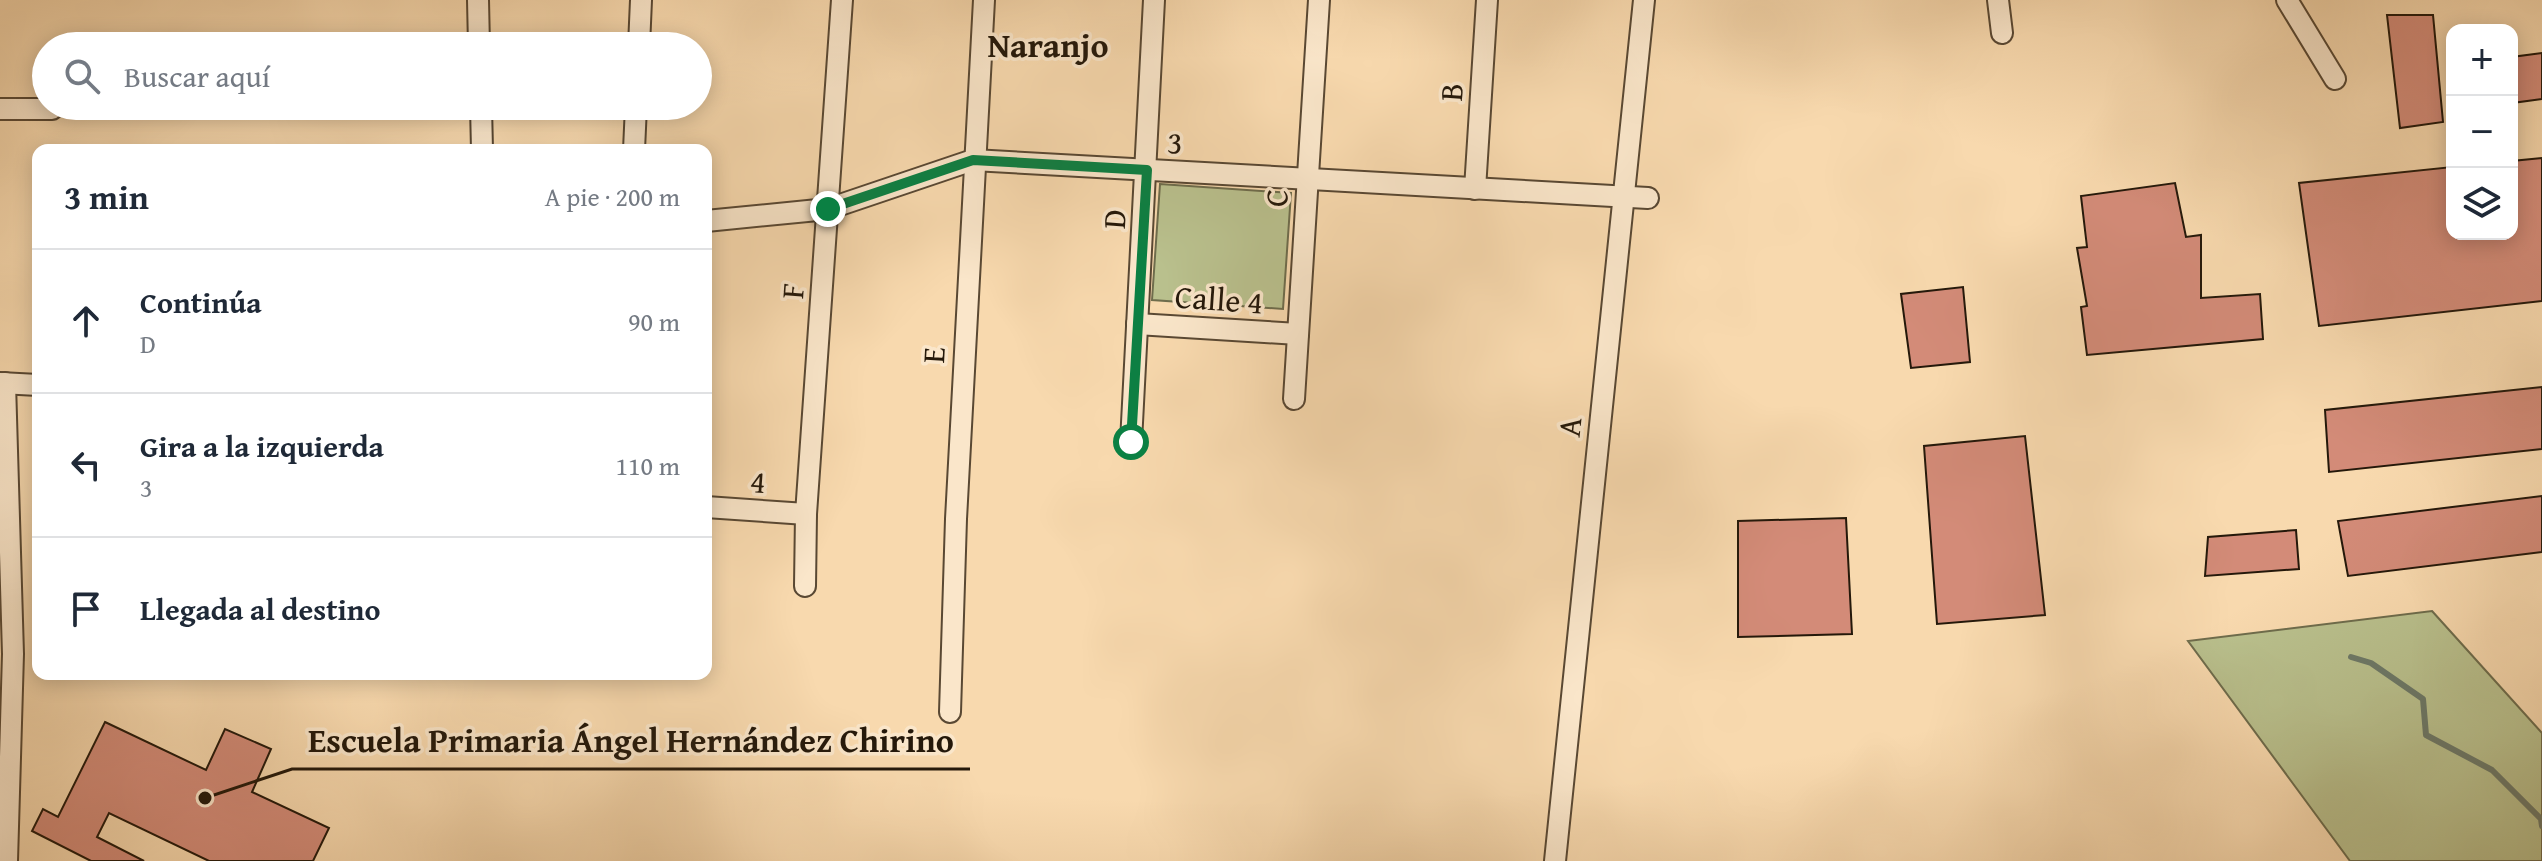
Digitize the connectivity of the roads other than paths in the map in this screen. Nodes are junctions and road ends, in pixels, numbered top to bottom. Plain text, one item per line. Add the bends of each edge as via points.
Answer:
1 (478, 0) edge
2 (641, 0) edge
3 (842, 0) edge
4 (984, 0) edge
5 (1154, 0) edge
6 (1319, 0) edge
7 (1487, 0) edge
8 (1644, 0) edge
9 (1998, 0) edge
10 (2287, 0) edge
11 (479, 32) edge
12 (640, 32) edge
13 (2002, 33) dead end
14 (2335, 79) dead end
15 (0, 109) edge
16 (32, 109) edge
17 (481, 120) edge
18 (635, 120) edge
19 (482, 144) edge
20 (634, 144) edge
21 (973, 160) junction
22 (1147, 170) junction
23 (1308, 179) junction
24 (1475, 189) junction
25 (1623, 197) junction
26 (1648, 198) dead end
27 (828, 209) junction
28 (712, 220) edge
29 (1137, 324) junction
30 (1298, 334) junction
31 (3, 383) edge
32 (32, 385) edge
33 (1294, 399) dead end
34 (1131, 442) dead end
35 (712, 507) edge
36 (806, 514) junction
37 (805, 586) dead end
38 (7, 654) edge
39 (950, 712) dead end
40 (7, 861) edge
41 (1555, 861) edge

1 - 11 street
2 - 12 street
3 - 27 street, F
4 - 21 street, E
5 - 22 street, D
6 - 23 street, C
7 - 24 street, B
8 - 25 street, A
9 - 13 street
10 - 14 street
15 - 16 street
17 - 19 street
18 - 20 street
21 - 22 street, 3
21 - 27 street, 3
21 - 39 street, E
22 - 23 street, 3
22 - 29 street, D
23 - 24 street, 3
23 - 30 street, C
24 - 25 street, 3
25 - 26 street, 3
25 - 41 street, A
27 - 28 street, 3
27 - 36 street, F
29 - 30 street, Calle 4
29 - 34 street, D
30 - 33 street, C
31 - 32 street
31 - 38 street
35 - 36 street, 4
36 - 37 street, F
38 - 40 street

